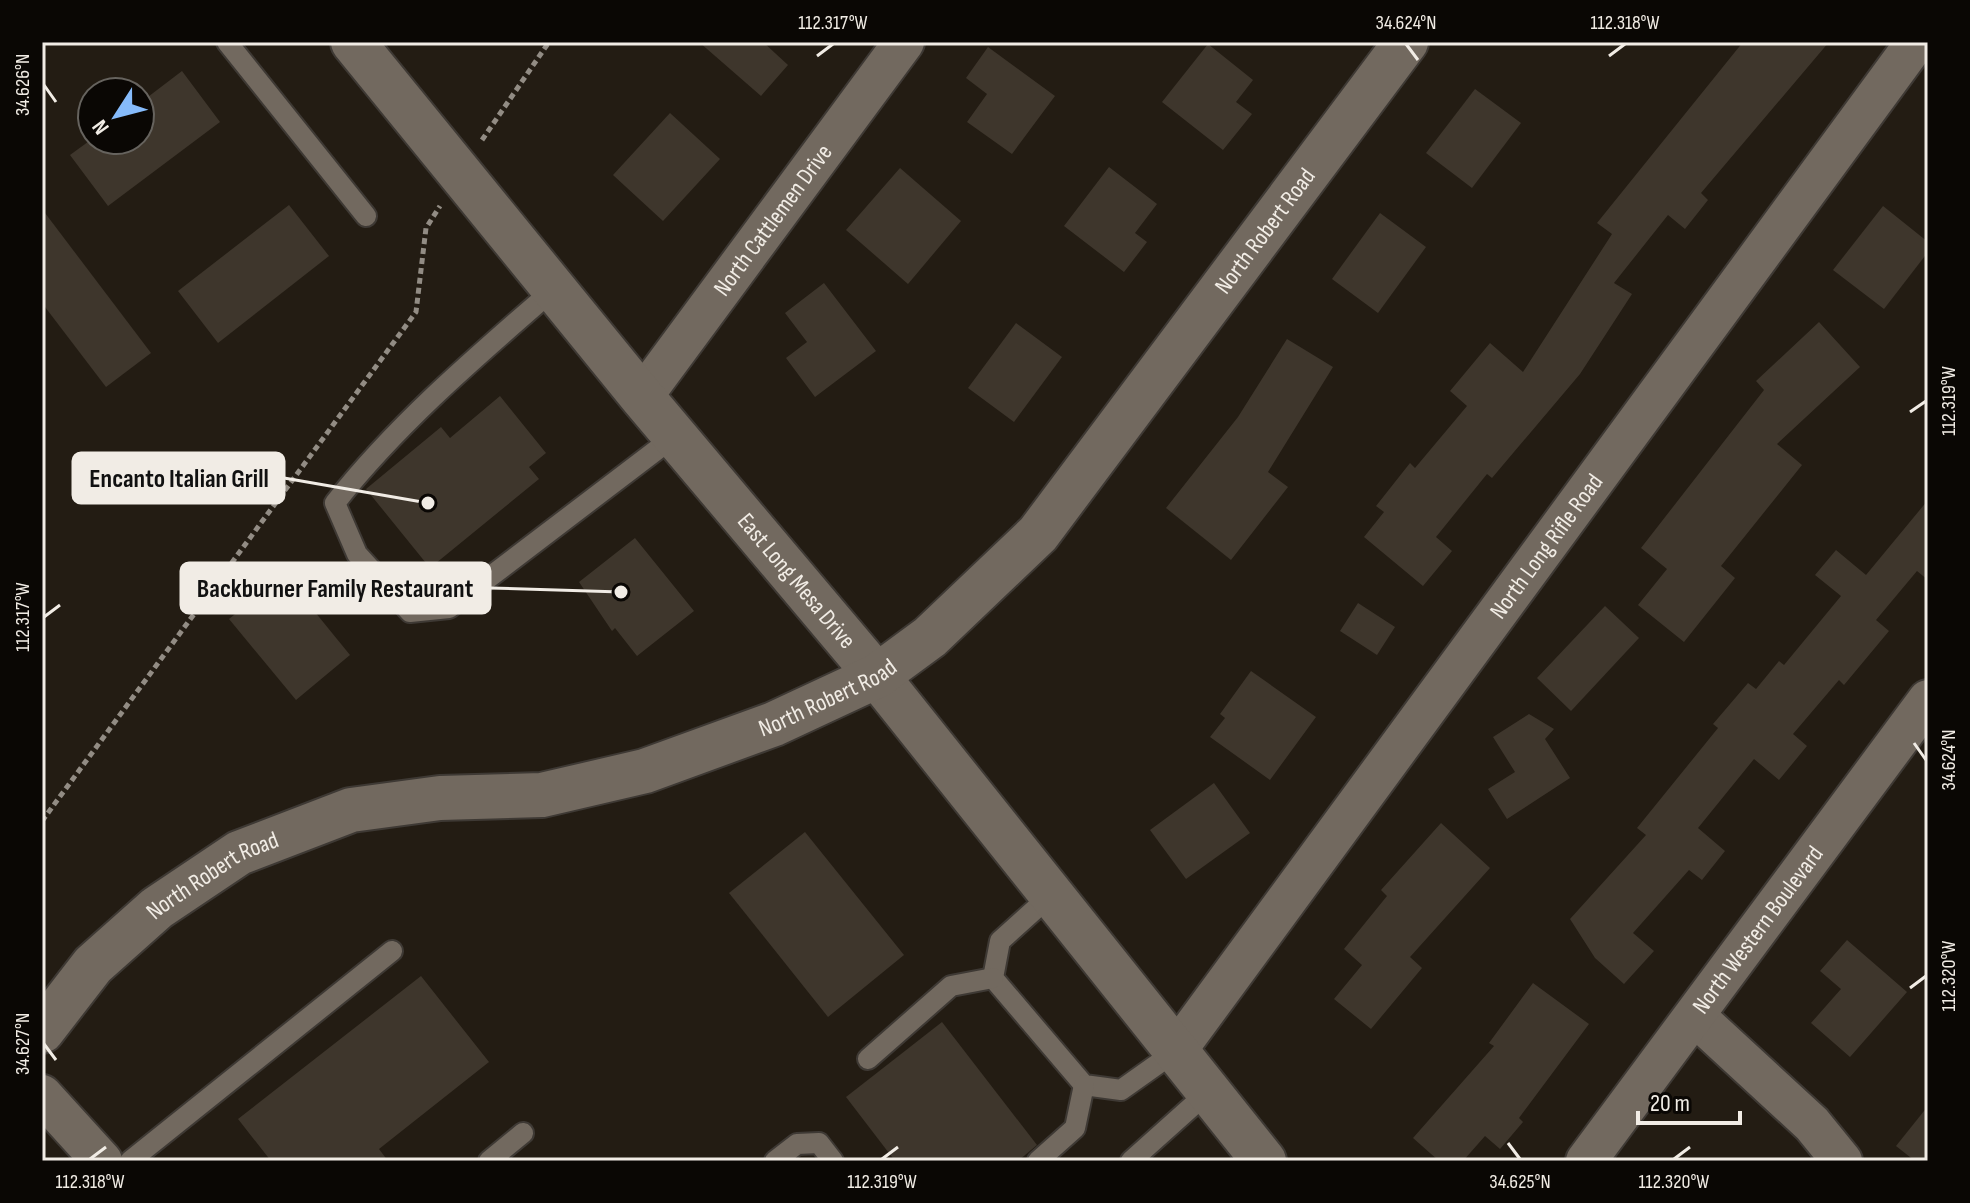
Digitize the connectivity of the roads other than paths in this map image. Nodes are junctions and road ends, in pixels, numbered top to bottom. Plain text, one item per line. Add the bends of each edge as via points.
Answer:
1 (227, 42) edge
2 (353, 42) edge
3 (904, 42) edge
4 (1406, 42) edge
5 (1916, 42) edge
6 (366, 216) dead end
7 (554, 289) junction
8 (642, 397) junction
9 (675, 436) junction
10 (877, 676) junction
11 (1928, 700) edge
12 (1051, 895) junction
13 (392, 951) dead end
14 (993, 978) junction
15 (1696, 1017) junction
16 (42, 1031) edge
17 (1176, 1051) junction
18 (868, 1059) dead end
19 (1084, 1085) junction
20 (1208, 1092) junction
21 (42, 1095) edge
22 (523, 1133) dead end
23 (102, 1161) edge
24 (130, 1161) edge
25 (489, 1161) edge
26 (775, 1161) edge
27 (833, 1161) edge
28 (1038, 1161) edge
29 (1131, 1161) edge
30 (1264, 1161) edge
31 (1586, 1161) edge
32 (1842, 1161) edge

1 - 6 lane
2 - 7 main road, East Long Mesa Drive
3 - 8 street, North Cattlemen Drive
4 - 10 main road, North Robert Road via 1038,534 930,637
5 - 17 street, North Long Rifle Road
7 - 8 main road, East Long Mesa Drive
7 - 9 lane via 369,459 335,503 357,554 410,612 449,608
8 - 9 main road, East Long Mesa Drive
9 - 10 main road, East Long Mesa Drive
10 - 12 main road, East Long Mesa Drive
10 - 16 main road, North Robert Road via 774,724 645,771 542,795 440,798 351,810 239,853 157,908 93,965
11 - 15 street, North Western Boulevard
12 - 14 lane via 1000,941
12 - 17 main road, East Long Mesa Drive
13 - 24 lane
14 - 18 lane via 951,986
14 - 19 lane
15 - 31 street, North Western Boulevard
15 - 32 street via 1812,1124
17 - 19 lane via 1121,1090
17 - 20 main road, East Long Mesa Drive
19 - 28 lane via 1075,1128
20 - 29 lane
20 - 30 main road, East Long Mesa Drive
21 - 23 street
22 - 25 lane
26 - 27 lane via 797,1144 819,1143

